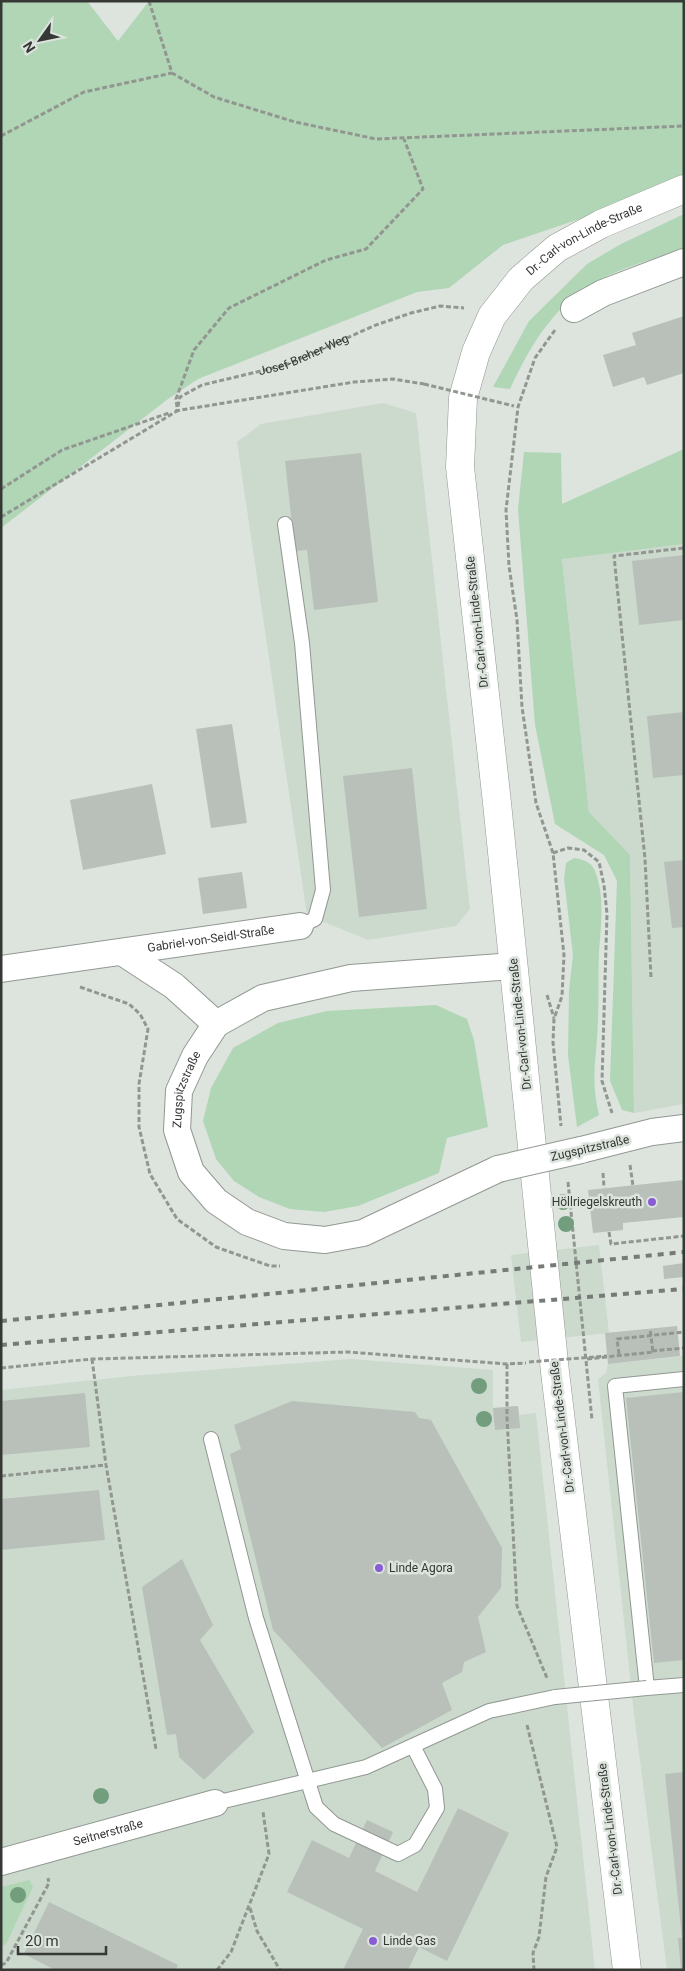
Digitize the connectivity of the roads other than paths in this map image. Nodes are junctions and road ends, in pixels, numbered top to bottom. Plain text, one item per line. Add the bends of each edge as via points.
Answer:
1 (684, 188) edge
2 (684, 262) edge
3 (574, 309) road end
4 (285, 524) dead end
5 (300, 926) joint
6 (122, 952) junction
7 (514, 966) junction
8 (1, 969) edge
9 (216, 1024) junction
10 (684, 1128) edge
11 (684, 1379) edge
12 (211, 1439) dead end
13 (684, 1685) edge
14 (647, 1688) junction
15 (413, 1746) junction
16 (310, 1782) junction
17 (215, 1803) joint
18 (1, 1862) edge
19 (627, 1970) edge

1 - 7 main road, Dr.-Carl-von-Linde-Straße via 601,224 558,248 521,279 492,316 476,352 463,398 460,467
2 - 3 street via 602,294
4 - 5 lane via 302,643 323,890 315,919
5 - 6 street, Gabriel-von-Seidl-Straße
6 - 8 street, Gabriel-von-Seidl-Straße
6 - 9 street, Gabriel-von-Seidl-Straße via 174,986
7 - 9 street, Zugspitzstraße via 352,978 262,998
7 - 19 main road, Dr.-Carl-von-Linde-Straße via 555,1372
9 - 10 street, Zugspitzstraße, bridge via 195,1056 179,1091 177,1130 192,1172 216,1201 247,1222 284,1236 325,1240 363,1233 498,1169 652,1132
11 - 14 lane via 616,1386
12 - 16 lane via 256,1618
13 - 14 lane
14 - 15 lane, bridge via 555,1697 489,1711
15 - 16 lane via 366,1767
15 - 16 lane via 435,1790 437,1808 415,1846 398,1854 334,1824 316,1807
16 - 17 lane
17 - 18 street, Seitnerstraße

